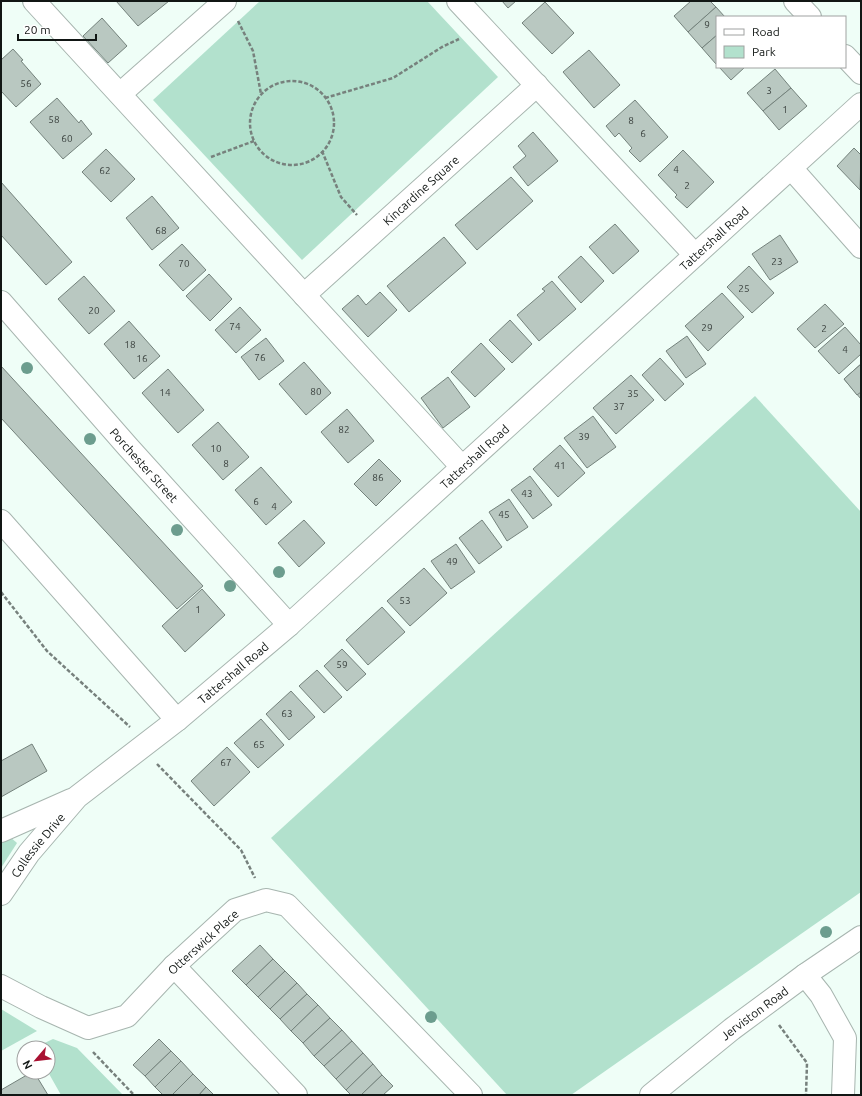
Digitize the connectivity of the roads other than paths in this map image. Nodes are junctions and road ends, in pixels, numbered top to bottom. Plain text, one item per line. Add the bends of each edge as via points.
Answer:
1 (34, 1) edge
2 (458, 1) edge
3 (795, 1) edge
4 (230, 8) edge
5 (809, 16) edge
6 (846, 57) edge
7 (861, 73) edge
8 (537, 85) junction
9 (120, 94) junction
10 (861, 104) edge
11 (791, 168) junction
12 (861, 247) edge
13 (695, 256) junction
14 (304, 295) junction
15 (3, 309) edge
16 (462, 467) junction
17 (1, 521) edge
18 (289, 625) junction
19 (177, 720) junction
20 (77, 797) junction
21 (1, 831) edge
22 (1, 894) edge
23 (861, 937) edge
24 (174, 966) junction
25 (805, 975) junction
26 (1, 986) edge
27 (853, 1038) edge
28 (296, 1095) edge
29 (471, 1095) edge
30 (651, 1095) edge
31 (843, 1095) edge

1 - 9 street
2 - 8 street
3 - 5 street
4 - 9 street
6 - 7 street
8 - 13 street
8 - 14 street, Kincardine Square
9 - 14 street
10 - 11 street, Tattershall Road
11 - 12 street
11 - 13 street, Tattershall Road
13 - 16 street, Tattershall Road
14 - 16 street
15 - 18 street, Porchester Street
16 - 18 street, Tattershall Road
17 - 19 street
18 - 19 street, Tattershall Road
19 - 20 street, Tattershall Road
20 - 21 street
20 - 22 street, Collessie Drive via 29,853
23 - 25 street, Jerviston Road
24 - 26 street, Otterswick Place via 127,1016 88,1028
24 - 28 street
24 - 29 street, Otterswick Place via 235,910 266,900 287,905
25 - 27 street
25 - 30 street, Jerviston Road via 726,1033
27 - 31 street

